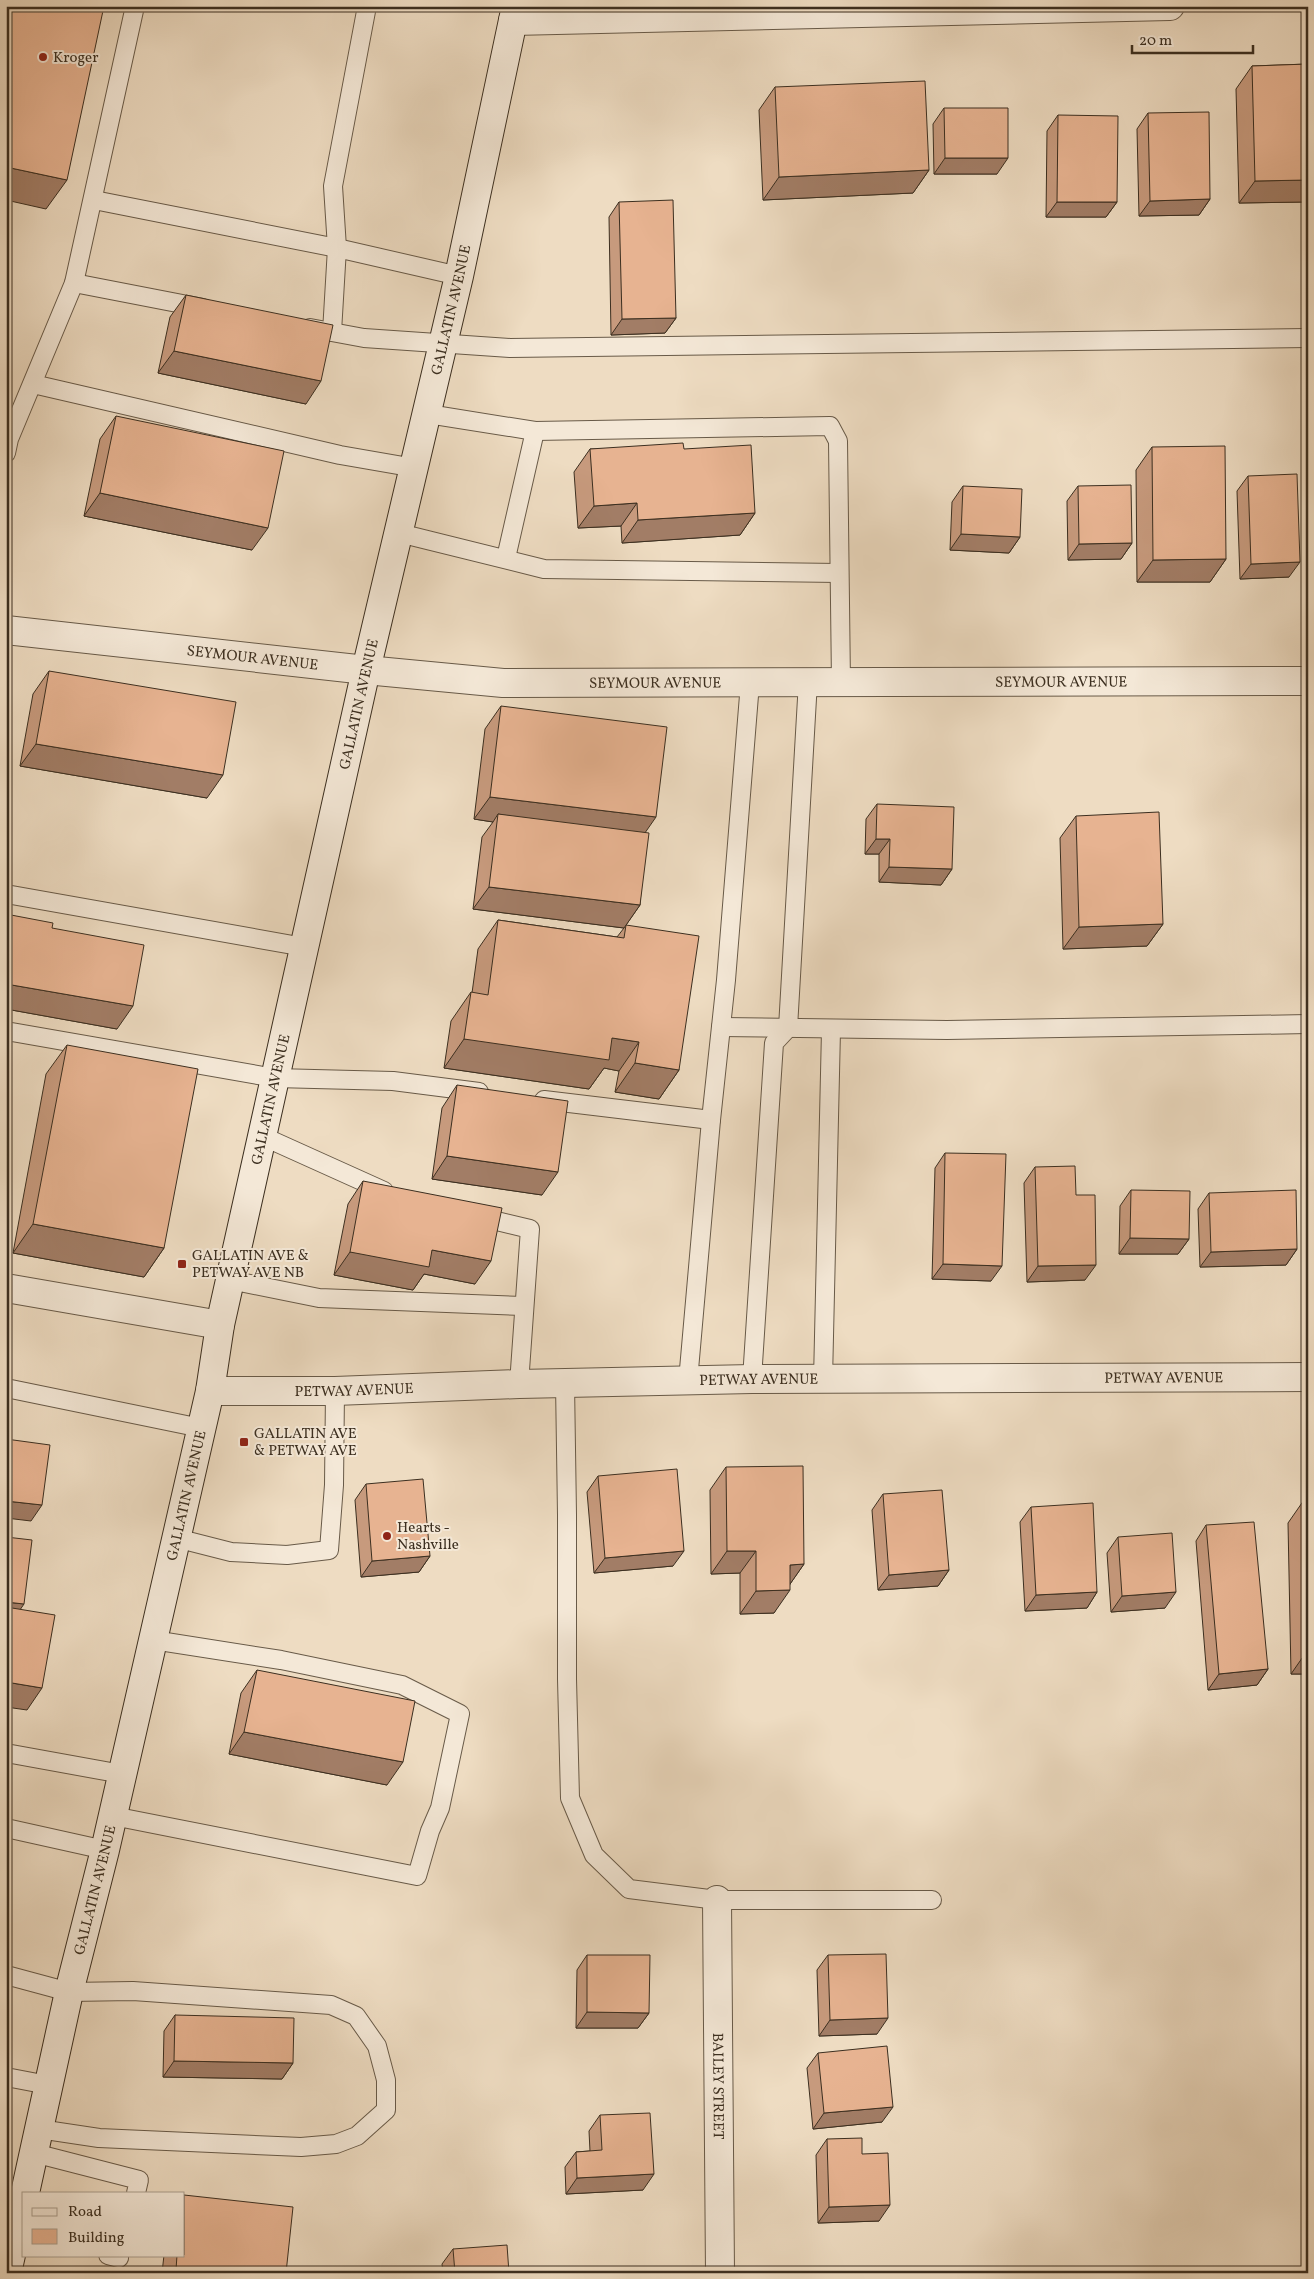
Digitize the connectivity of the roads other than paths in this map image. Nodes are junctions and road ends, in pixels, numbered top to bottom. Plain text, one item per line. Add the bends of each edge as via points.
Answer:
1 (135, 6) edge
2 (367, 6) edge
3 (1170, 6) edge
4 (902, 9) edge
5 (515, 14) edge
6 (94, 200) junction
7 (337, 248) junction
8 (459, 276) junction
9 (74, 283) junction
10 (218, 310) edge
11 (294, 325) edge
12 (332, 332) junction
13 (1308, 338) edge
14 (442, 345) junction
15 (33, 384) junction
16 (428, 414) junction
17 (535, 431) junction
18 (6, 453) edge
19 (415, 468) junction
20 (399, 533) junction
21 (506, 558) junction
22 (840, 573) junction
23 (6, 630) edge
24 (366, 670) junction
25 (808, 681) junction
26 (1308, 681) edge
27 (841, 682) junction
28 (750, 683) junction
29 (6, 894) edge
30 (304, 947) junction
31 (1308, 1024) edge
32 (721, 1027) junction
33 (788, 1028) junction
34 (830, 1030) junction
35 (6, 1032) edge
36 (275, 1078) junction
37 (492, 1094) edge
38 (532, 1098) edge
39 (711, 1120) junction
40 (262, 1136) junction
41 (402, 1196) edge
42 (457, 1211) edge
43 (230, 1280) junction
44 (6, 1288) edge
45 (523, 1306) junction
46 (220, 1325) junction
47 (1308, 1377) edge
48 (752, 1380) junction
49 (823, 1380) junction
50 (688, 1381) junction
51 (519, 1384) junction
52 (564, 1384) junction
53 (6, 1388) edge
54 (335, 1390) junction
55 (210, 1391) junction
56 (201, 1428) junction
57 (176, 1538) junction
58 (153, 1640) junction
59 (6, 1753) edge
60 (122, 1774) junction
61 (113, 1816) junction
62 (6, 1828) edge
63 (105, 1850) junction
64 (717, 1900) junction
65 (932, 1900) dead end
66 (6, 1975) edge
67 (69, 1992) junction
68 (6, 2077) edge
69 (48, 2085) junction
70 (36, 2141) junction
71 (25, 2192) edge
72 (136, 2192) edge
73 (22, 2214) edge
74 (20, 2234) edge
75 (7, 2271) edge
76 (720, 2273) edge

1 - 6 lane
2 - 7 lane via 333,186
3 - 4 street
4 - 5 street
5 - 8 street, GALLATIN AVENUE
6 - 7 lane
6 - 9 lane
7 - 8 lane
7 - 12 lane
8 - 14 street, GALLATIN AVENUE
9 - 10 lane
9 - 15 lane
11 - 12 lane
12 - 14 lane
13 - 14 lane via 510,348
14 - 16 street, GALLATIN AVENUE
15 - 18 lane
15 - 19 lane via 340,455
16 - 17 lane
16 - 19 street, GALLATIN AVENUE
17 - 21 lane
17 - 22 lane via 830,426 838,441
19 - 20 street, GALLATIN AVENUE
20 - 21 lane
20 - 24 street, GALLATIN AVENUE
21 - 22 lane via 544,569
22 - 27 lane
23 - 24 street, SEYMOUR AVENUE
24 - 28 street, SEYMOUR AVENUE via 503,683
24 - 30 street, GALLATIN AVENUE
25 - 27 street, SEYMOUR AVENUE
25 - 28 street, SEYMOUR AVENUE
25 - 33 lane
26 - 27 street, SEYMOUR AVENUE
28 - 32 lane
29 - 30 lane
30 - 36 street, GALLATIN AVENUE
31 - 34 lane
32 - 33 lane
32 - 39 lane
33 - 34 lane
33 - 48 lane via 774,1043
34 - 49 lane
35 - 36 lane
36 - 37 lane via 393,1081
36 - 40 street, GALLATIN AVENUE
38 - 39 lane
39 - 50 lane
40 - 41 lane via 384,1192
40 - 43 street, GALLATIN AVENUE
42 - 45 lane via 530,1230
43 - 45 lane via 319,1298
43 - 46 street, GALLATIN AVENUE
44 - 46 street
45 - 51 lane
46 - 55 street, GALLATIN AVENUE
47 - 49 street, PETWAY AVENUE
48 - 49 street, PETWAY AVENUE
48 - 50 street, PETWAY AVENUE
50 - 52 street, PETWAY AVENUE
51 - 52 street, PETWAY AVENUE
51 - 54 street, PETWAY AVENUE
52 - 64 lane via 570,1798 594,1854 629,1889
53 - 56 lane
54 - 55 street, PETWAY AVENUE
54 - 57 lane via 334,1485 329,1550 287,1555 231,1552
55 - 56 street, GALLATIN AVENUE
56 - 57 street, GALLATIN AVENUE
57 - 58 street, GALLATIN AVENUE
58 - 60 street, GALLATIN AVENUE
58 - 61 lane via 281,1660 402,1685 460,1714 440,1808 417,1876
59 - 60 lane
60 - 61 street, GALLATIN AVENUE
61 - 63 street, GALLATIN AVENUE
62 - 63 lane
63 - 67 street, GALLATIN AVENUE
64 - 65 lane
64 - 76 street, BAILEY STREET
66 - 67 lane
67 - 69 street, GALLATIN AVENUE
67 - 70 lane via 133,1991 332,2005 356,2016 377,2046 386,2080 386,2110 358,2136 336,2144 302,2146 100,2138
68 - 69 lane
69 - 70 street, GALLATIN AVENUE
70 - 71 street, GALLATIN AVENUE
70 - 72 lane via 139,2180
73 - 74 street, GALLATIN AVENUE
74 - 75 street, GALLATIN AVENUE

